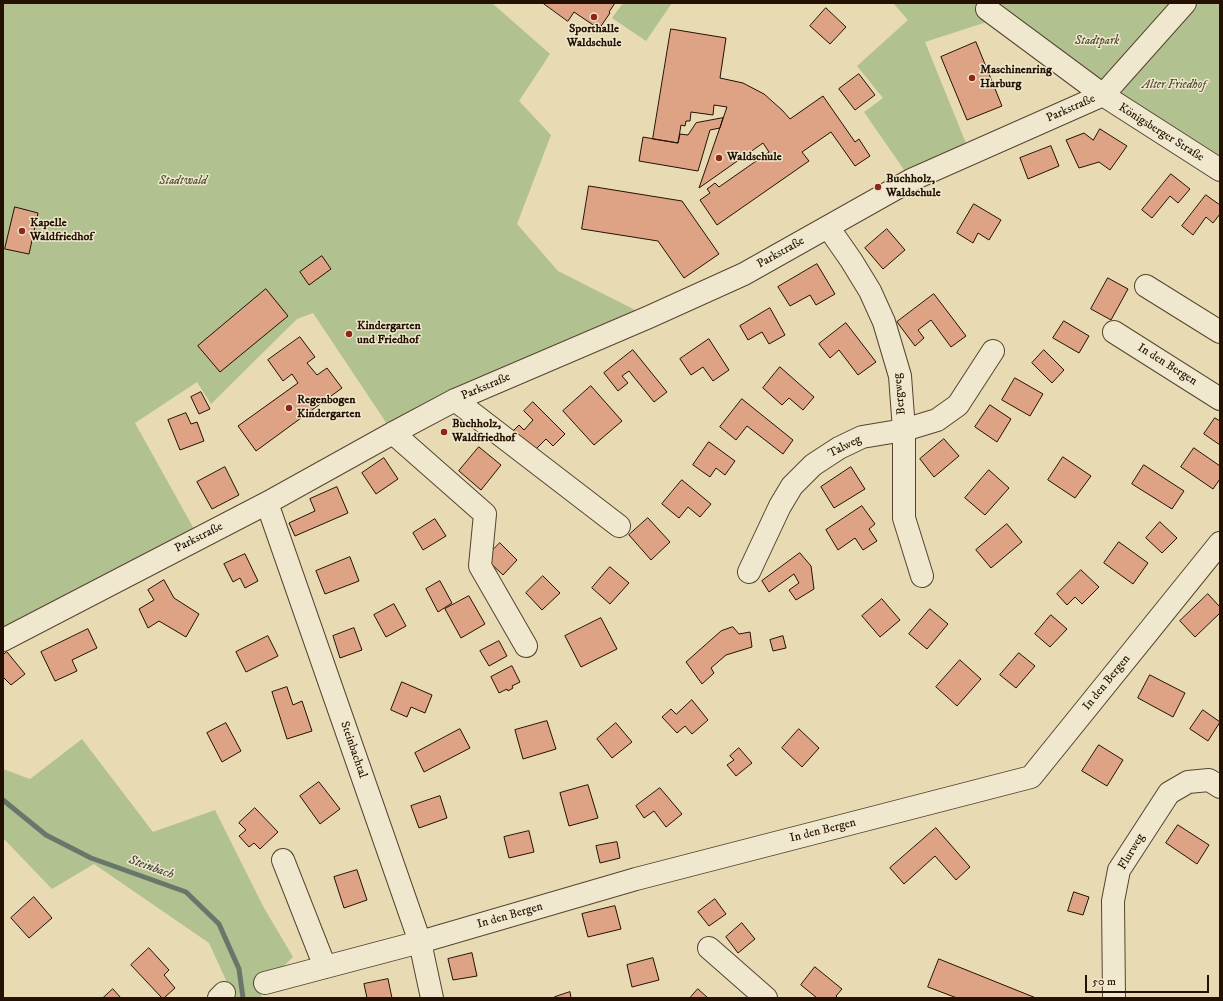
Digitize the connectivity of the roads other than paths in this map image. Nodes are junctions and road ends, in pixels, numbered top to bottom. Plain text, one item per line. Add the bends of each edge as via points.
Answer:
1 (1185, 3) edge
2 (987, 9) dead end
3 (1102, 95) junction
4 (1220, 170) edge
5 (828, 227) junction
6 (1146, 286) dead end
7 (1114, 332) dead end
8 (1220, 332) edge
9 (993, 351) dead end
10 (1220, 399) edge
11 (455, 400) junction
12 (904, 430) junction
13 (393, 433) junction
14 (267, 503) junction
15 (619, 526) dead end
16 (1220, 543) edge
17 (749, 572) dead end
18 (922, 576) dead end
19 (3, 640) edge
20 (526, 646) dead end
21 (1220, 787) edge
22 (283, 860) dead end
23 (420, 942) junction
24 (709, 948) dead end
25 (325, 967) junction
26 (265, 983) dead end
27 (432, 998) edge
28 (766, 998) edge
29 (1114, 998) edge

1 - 3 street, Parkstraße
2 - 3 street, Parkstraße
3 - 4 street, Königsberger Straße
3 - 5 street, Parkstraße via 912,180
5 - 11 street, Parkstraße via 744,274
5 - 12 street, Bergweg via 870,291 884,322 900,376
6 - 8 street
7 - 10 street, In den Bergen
9 - 12 street, Talweg via 958,404 937,420
11 - 13 street, Parkstraße
11 - 15 street, Parkstraße
12 - 17 street, Talweg via 862,437 813,465 792,486 780,506
12 - 18 street, Bergweg via 904,518
13 - 14 street, Parkstraße
13 - 20 street via 485,514 480,566
14 - 19 street, Parkstraße
14 - 23 street, Steinbachtal
16 - 23 street, In den Bergen via 1031,777 636,879
21 - 29 street, Flurweg via 1209,780 1188,782 1169,793 1119,870 1113,901
22 - 25 street
23 - 25 street, In den Bergen
23 - 27 street, Steinbachtal
24 - 28 street
25 - 26 street, In den Bergen

